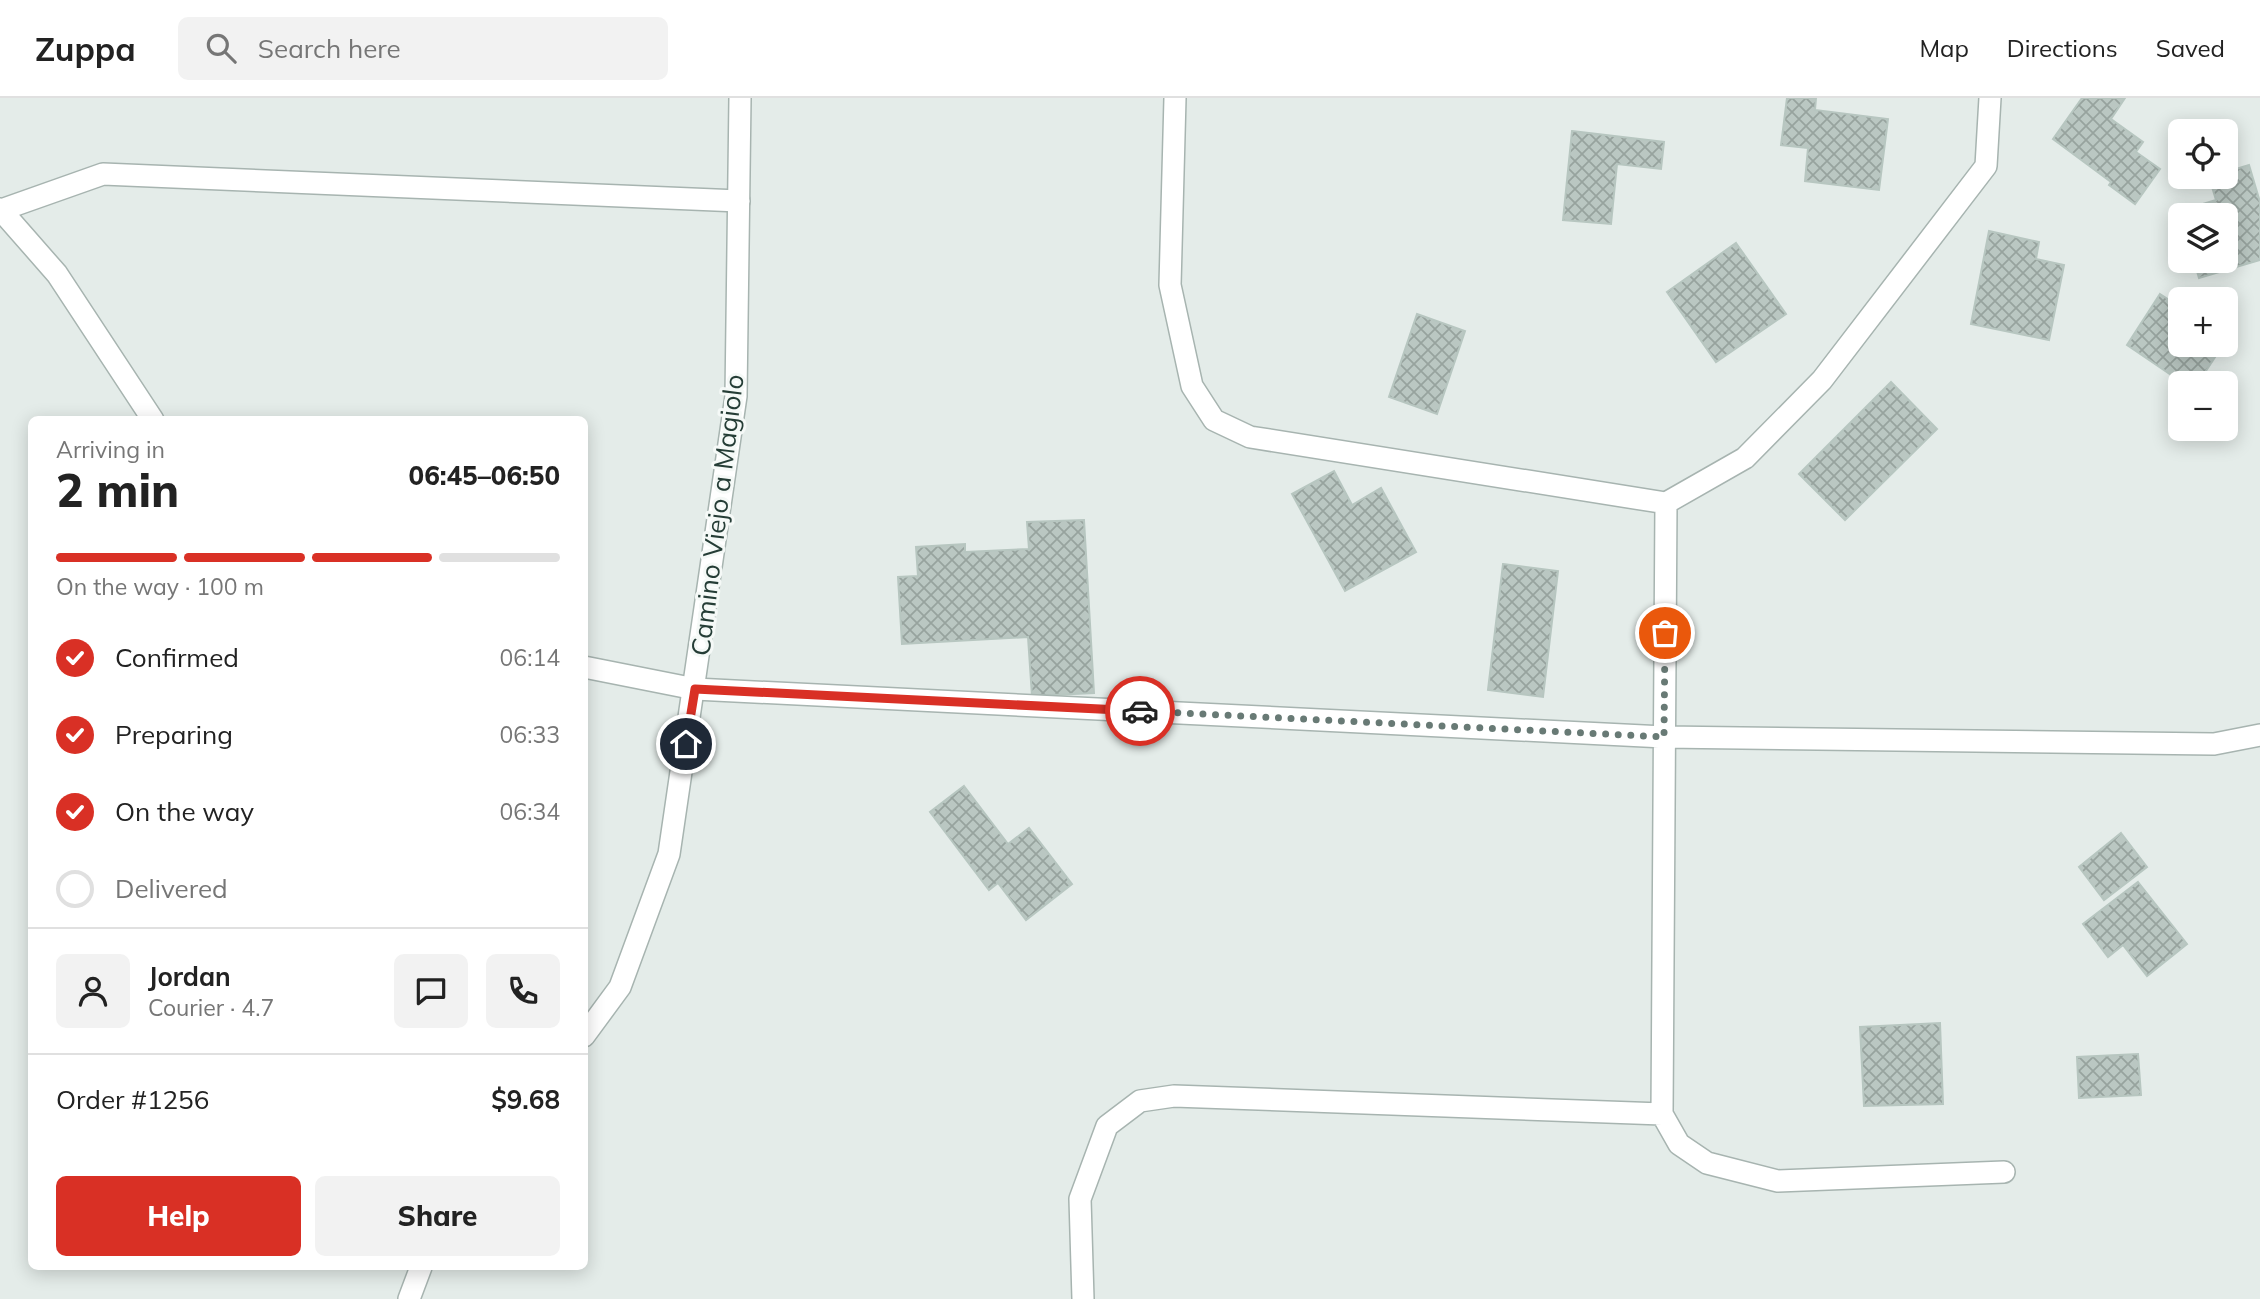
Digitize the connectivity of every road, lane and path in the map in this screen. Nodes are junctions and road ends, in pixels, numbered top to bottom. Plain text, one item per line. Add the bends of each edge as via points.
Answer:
1 (740, 98) edge
2 (1175, 98) edge
3 (1990, 98) edge
4 (739, 201) junction
5 (0, 210) edge
6 (150, 416) edge
7 (1667, 503) junction
8 (588, 668) edge
9 (695, 689) junction
10 (2260, 735) edge
11 (1664, 737) junction
12 (588, 1031) edge
13 (1662, 1114) junction
14 (2004, 1172) dead end
15 (420, 1270) edge
16 (409, 1299) edge
17 (1083, 1299) edge

1 - 4 street, Camino Viejo a Magiolo
2 - 7 street via 1170,285 1192,386 1214,420 1250,437
3 - 7 street via 1986,166 1822,380 1745,458
4 - 5 street via 103,174
4 - 9 street, Camino Viejo a Magiolo via 736,396
5 - 6 street via 57,274
7 - 11 street
8 - 9 street
9 - 11 street
9 - 12 street, Camino Viejo a Magiolo via 669,854 620,987
10 - 11 street via 2214,744
11 - 13 street
13 - 14 street via 1679,1144 1707,1163 1778,1181
13 - 17 street via 1174,1096 1140,1101 1107,1126 1080,1199
15 - 16 street

